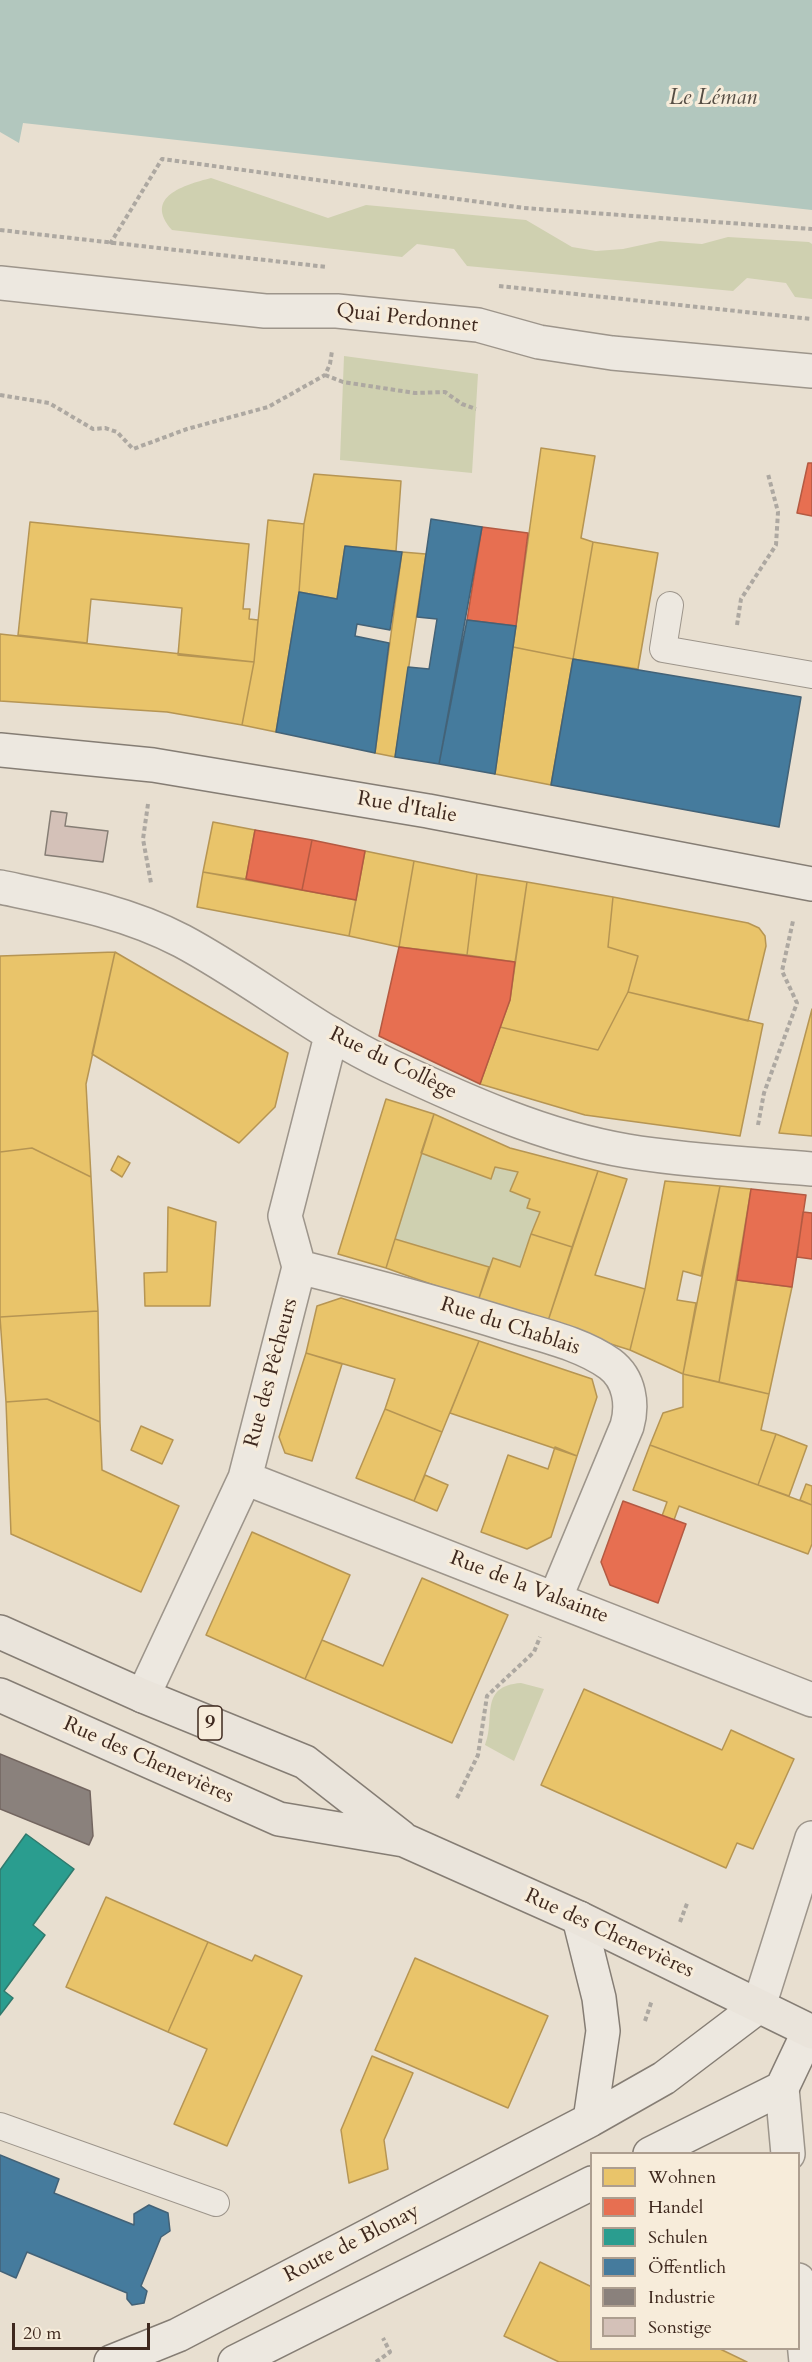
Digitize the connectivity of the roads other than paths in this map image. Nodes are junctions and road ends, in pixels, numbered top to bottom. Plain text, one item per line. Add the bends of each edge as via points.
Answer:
1 (0, 283) edge
2 (812, 371) edge
3 (670, 605) dead end
4 (812, 675) edge
5 (0, 750) edge
6 (811, 879) edge
7 (0, 887) edge
8 (331, 1036) junction
9 (812, 1169) edge
10 (299, 1267) junction
11 (245, 1478) junction
12 (555, 1599) junction
13 (0, 1632) edge
14 (0, 1695) edge
15 (143, 1696) junction
16 (812, 1700) edge
17 (812, 1838) edge
18 (405, 1840) junction
19 (579, 1918) junction
20 (759, 2006) junction
21 (811, 2031) edge
22 (782, 2088) junction
23 (590, 2120) junction
24 (0, 2126) edge
25 (654, 2152) edge
26 (788, 2152) edge
27 (590, 2184) edge
28 (216, 2203) dead end
29 (800, 2300) edge
30 (111, 2362) edge
31 (235, 2362) edge
32 (806, 2362) edge

1 - 2 street, Quai Perdonnet via 265,311 337,311 478,325 539,342 612,353
3 - 4 lane via 663,649
5 - 6 street, Rue d'Italie via 153,765
7 - 8 street, Rue du Collège via 96,907 182,942
8 - 9 street, Rue du Collège via 463,1098 571,1136 626,1150
8 - 10 street, Rue des Pêcheurs via 285,1216
10 - 11 street, Rue des Pêcheurs
10 - 12 street, Rue du Chablais via 425,1299 572,1345 612,1365 630,1396 632,1409
11 - 12 street, Rue de la Valsainte
11 - 15 street, Rue des Pêcheurs
12 - 16 street, Rue de la Valsainte
13 - 15 main road, Rue des Chenevières / 9
14 - 18 main road, Rue des Chenevières / 9 via 279,1818
15 - 18 main road, Rue des Chenevières / 9 via 305,1762
17 - 20 street
18 - 19 main road, Rue des Chenevières / 9
19 - 20 main road, Rue des Chenevières / 9
19 - 23 street via 603,2031
20 - 21 main road, Rue des Chenevières / 9
20 - 23 street, Route de Blonay via 664,2078
21 - 22 street
22 - 25 street
22 - 26 street
23 - 30 street, Route de Blonay via 178,2335
24 - 28 lane
27 - 31 street
29 - 32 street

